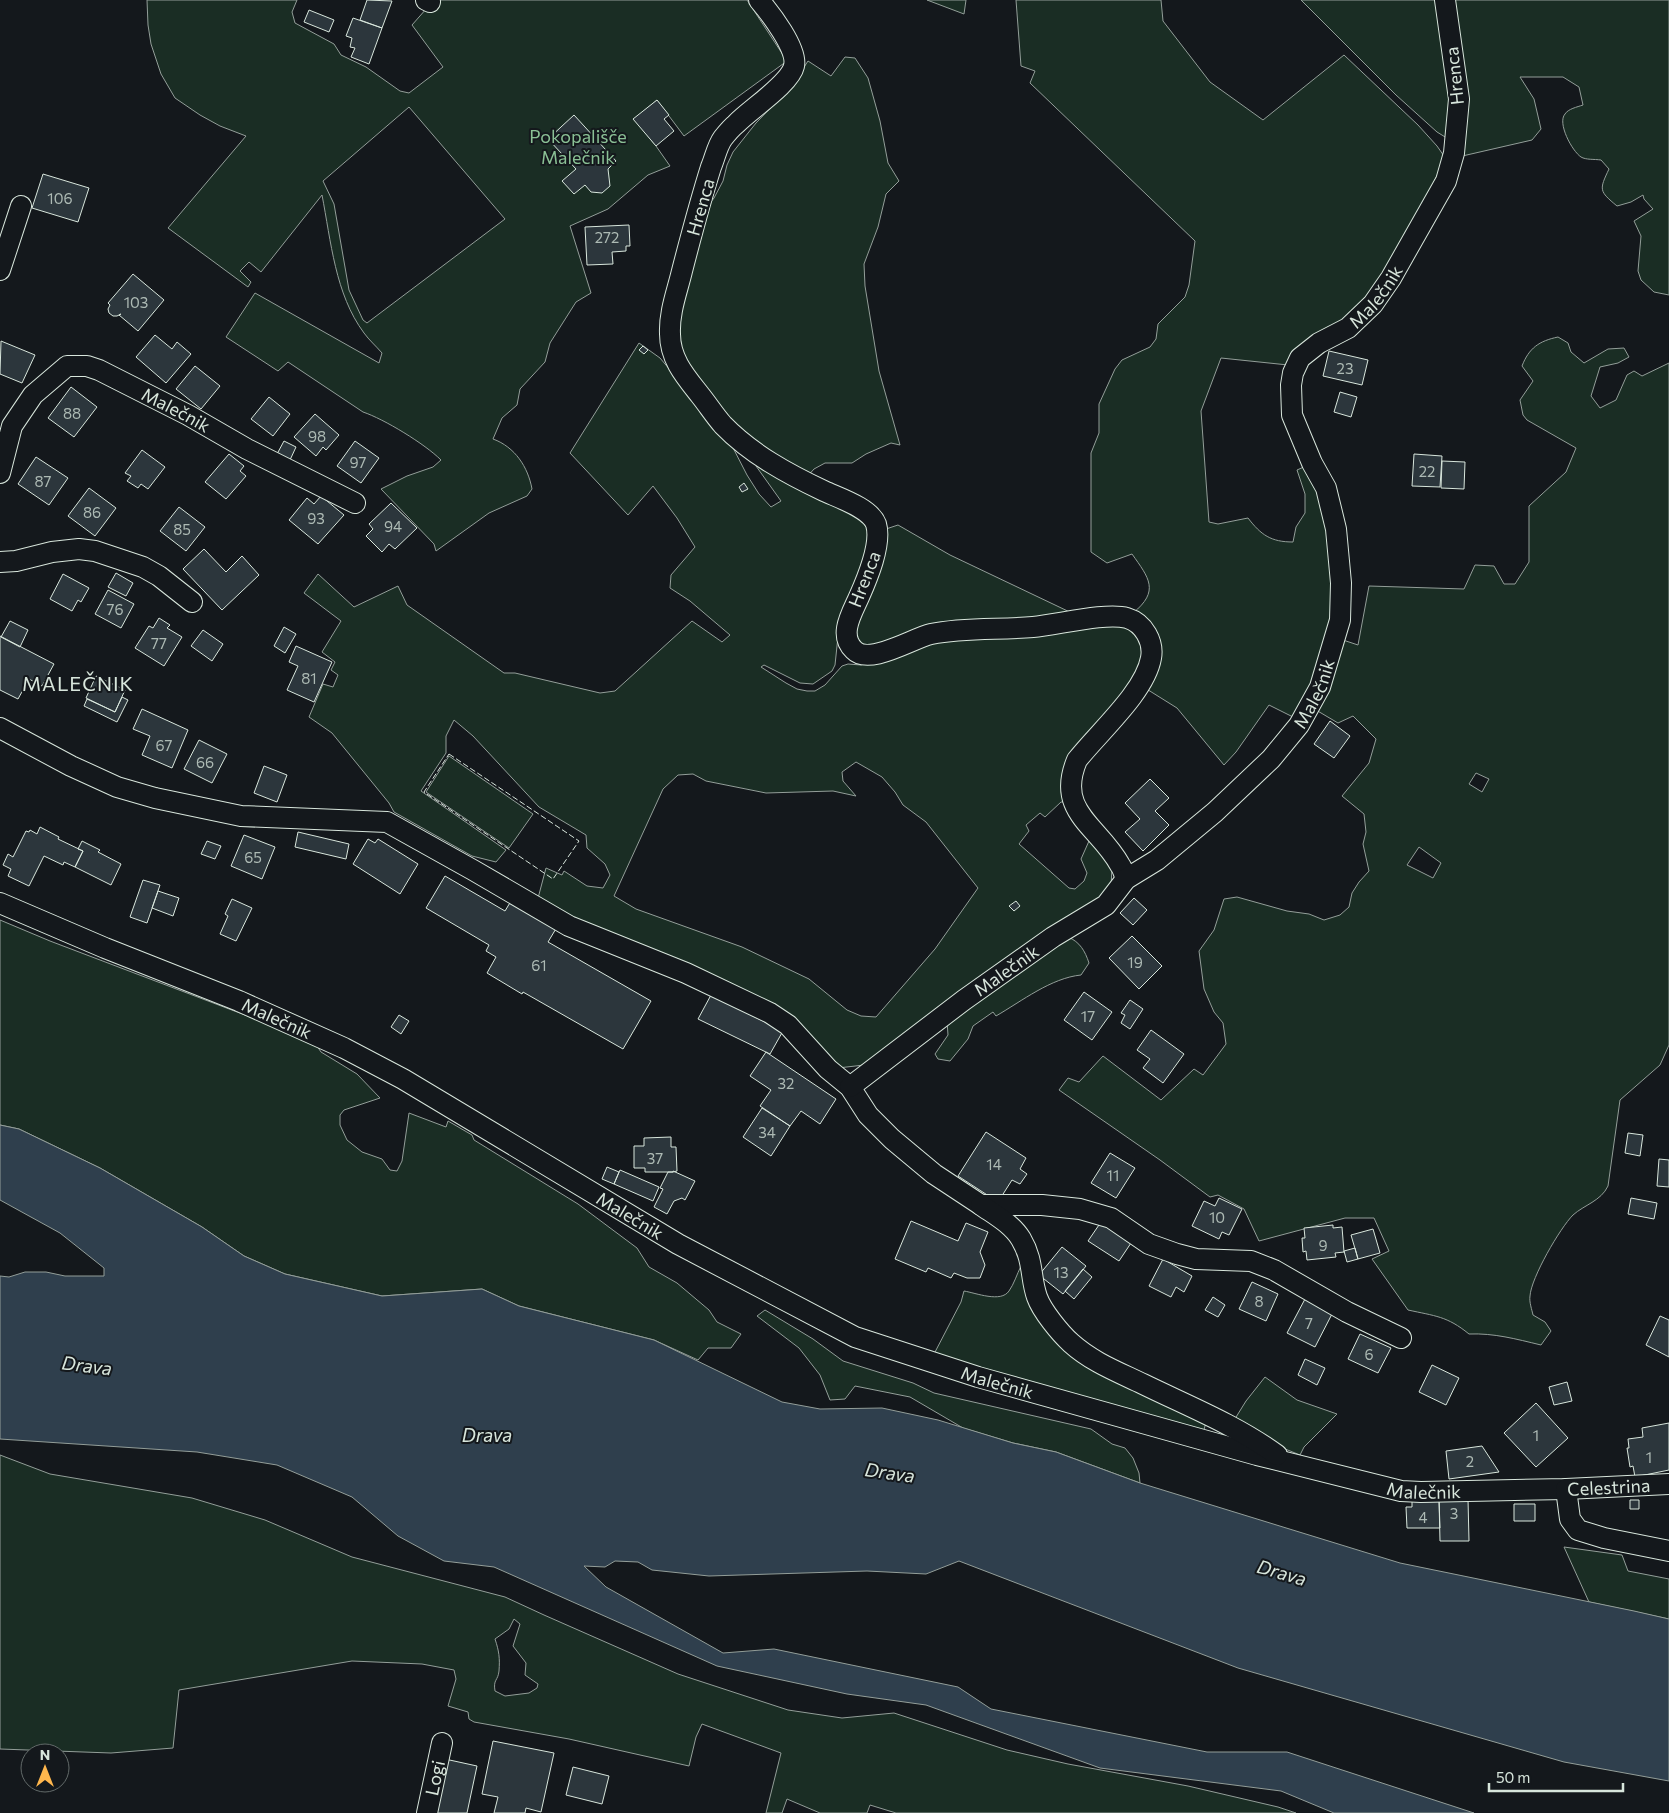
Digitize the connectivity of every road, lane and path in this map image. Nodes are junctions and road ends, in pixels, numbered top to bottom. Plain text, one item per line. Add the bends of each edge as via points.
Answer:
1 (759, 0) edge
2 (1445, 0) edge
3 (1454, 153) joint
4 (20, 206) dead end
5 (0, 270) edge
6 (6, 421) edge
7 (0, 473) edge
8 (355, 503) dead end
9 (0, 562) edge
10 (192, 602) dead end
11 (0, 728) edge
12 (1126, 879) junction
13 (0, 903) edge
14 (850, 1087) junction
15 (981, 1205) junction
16 (1401, 1338) dead end
17 (1287, 1462) junction
18 (1669, 1484) edge
19 (1566, 1489) junction
20 (1669, 1550) edge
21 (442, 1743) dead end
22 (426, 1813) edge

1 - 12 street, Hrenca via 782,31 794,54 795,64 784,82 736,123 720,142 698,206 672,308 670,334 678,365 722,424 749,449 801,480 870,514 875,522 876,552 851,612 846,636 854,652 871,655 947,631 1033,627 1112,617 1135,622 1148,636 1152,646 1151,659 1139,688 1078,760 1071,783 1080,815 1120,865
2 - 3 street, Hrenca via 1459,98
3 - 12 street, Malečnik via 1446,181 1373,304 1348,328 1318,342 1300,358 1293,373 1292,415 1326,488 1336,530 1341,583 1340,620 1320,687 1299,725 1271,760 1157,860
4 - 5 street
6 - 7 street, Malečnik
6 - 8 street, Malečnik via 67,366 87,366 124,382 247,450
9 - 10 street via 52,552 94,551 143,566
11 - 14 street, Malečnik via 117,787 155,798 241,816 387,822 569,926 686,973 770,1013 788,1025 828,1069
12 - 14 street, Malečnik via 1106,905 1052,938 964,1000
13 - 17 street, Malečnik via 239,1001 344,1048 403,1079 678,1244 855,1337 978,1377
14 - 15 street, Malečnik via 868,1115 892,1139 934,1174
15 - 16 street via 1080,1209 1111,1218 1149,1244 1177,1254 1196,1259 1251,1262 1274,1270 1347,1312
15 - 17 street, Malečnik via 1010,1226 1021,1239 1031,1260 1038,1298 1070,1342 1095,1361 1220,1421
17 - 19 street, Malečnik via 1401,1491
18 - 19 street, Celestrina
19 - 20 street, Celestrina via 1570,1519 1578,1530
21 - 22 street, Logi

